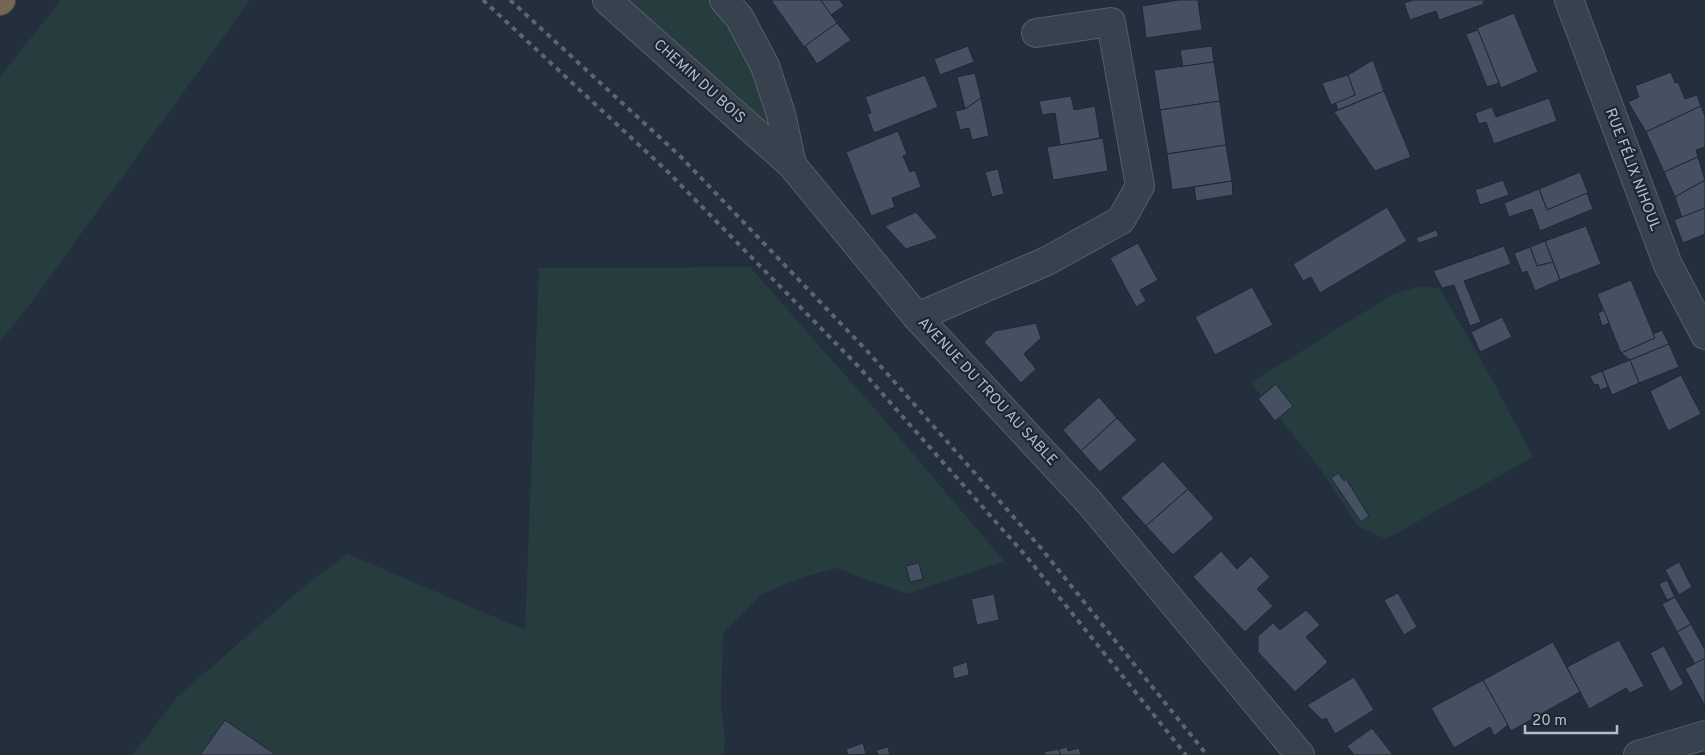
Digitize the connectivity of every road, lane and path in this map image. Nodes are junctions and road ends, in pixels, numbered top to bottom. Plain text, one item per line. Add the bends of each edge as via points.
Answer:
1 (607, 0) edge
2 (724, 0) edge
3 (1569, 0) edge
4 (1036, 33) dead end
5 (792, 165) junction
6 (917, 317) junction
7 (1705, 335) edge
8 (1705, 735) edge
9 (1300, 755) edge
10 (1638, 755) edge

1 - 5 street, CHEMIN DU BOIS
2 - 5 street, AVENUE DU TROU AU SABLE via 738,17 765,66 781,114
3 - 7 street, RUE FÉLIX NIHOUL via 1668,265
4 - 6 street via 1111,22 1140,186 1121,220 1047,261
5 - 6 street, AVENUE DU TROU AU SABLE
6 - 9 street, AVENUE DU TROU AU SABLE via 1090,503
8 - 10 street

